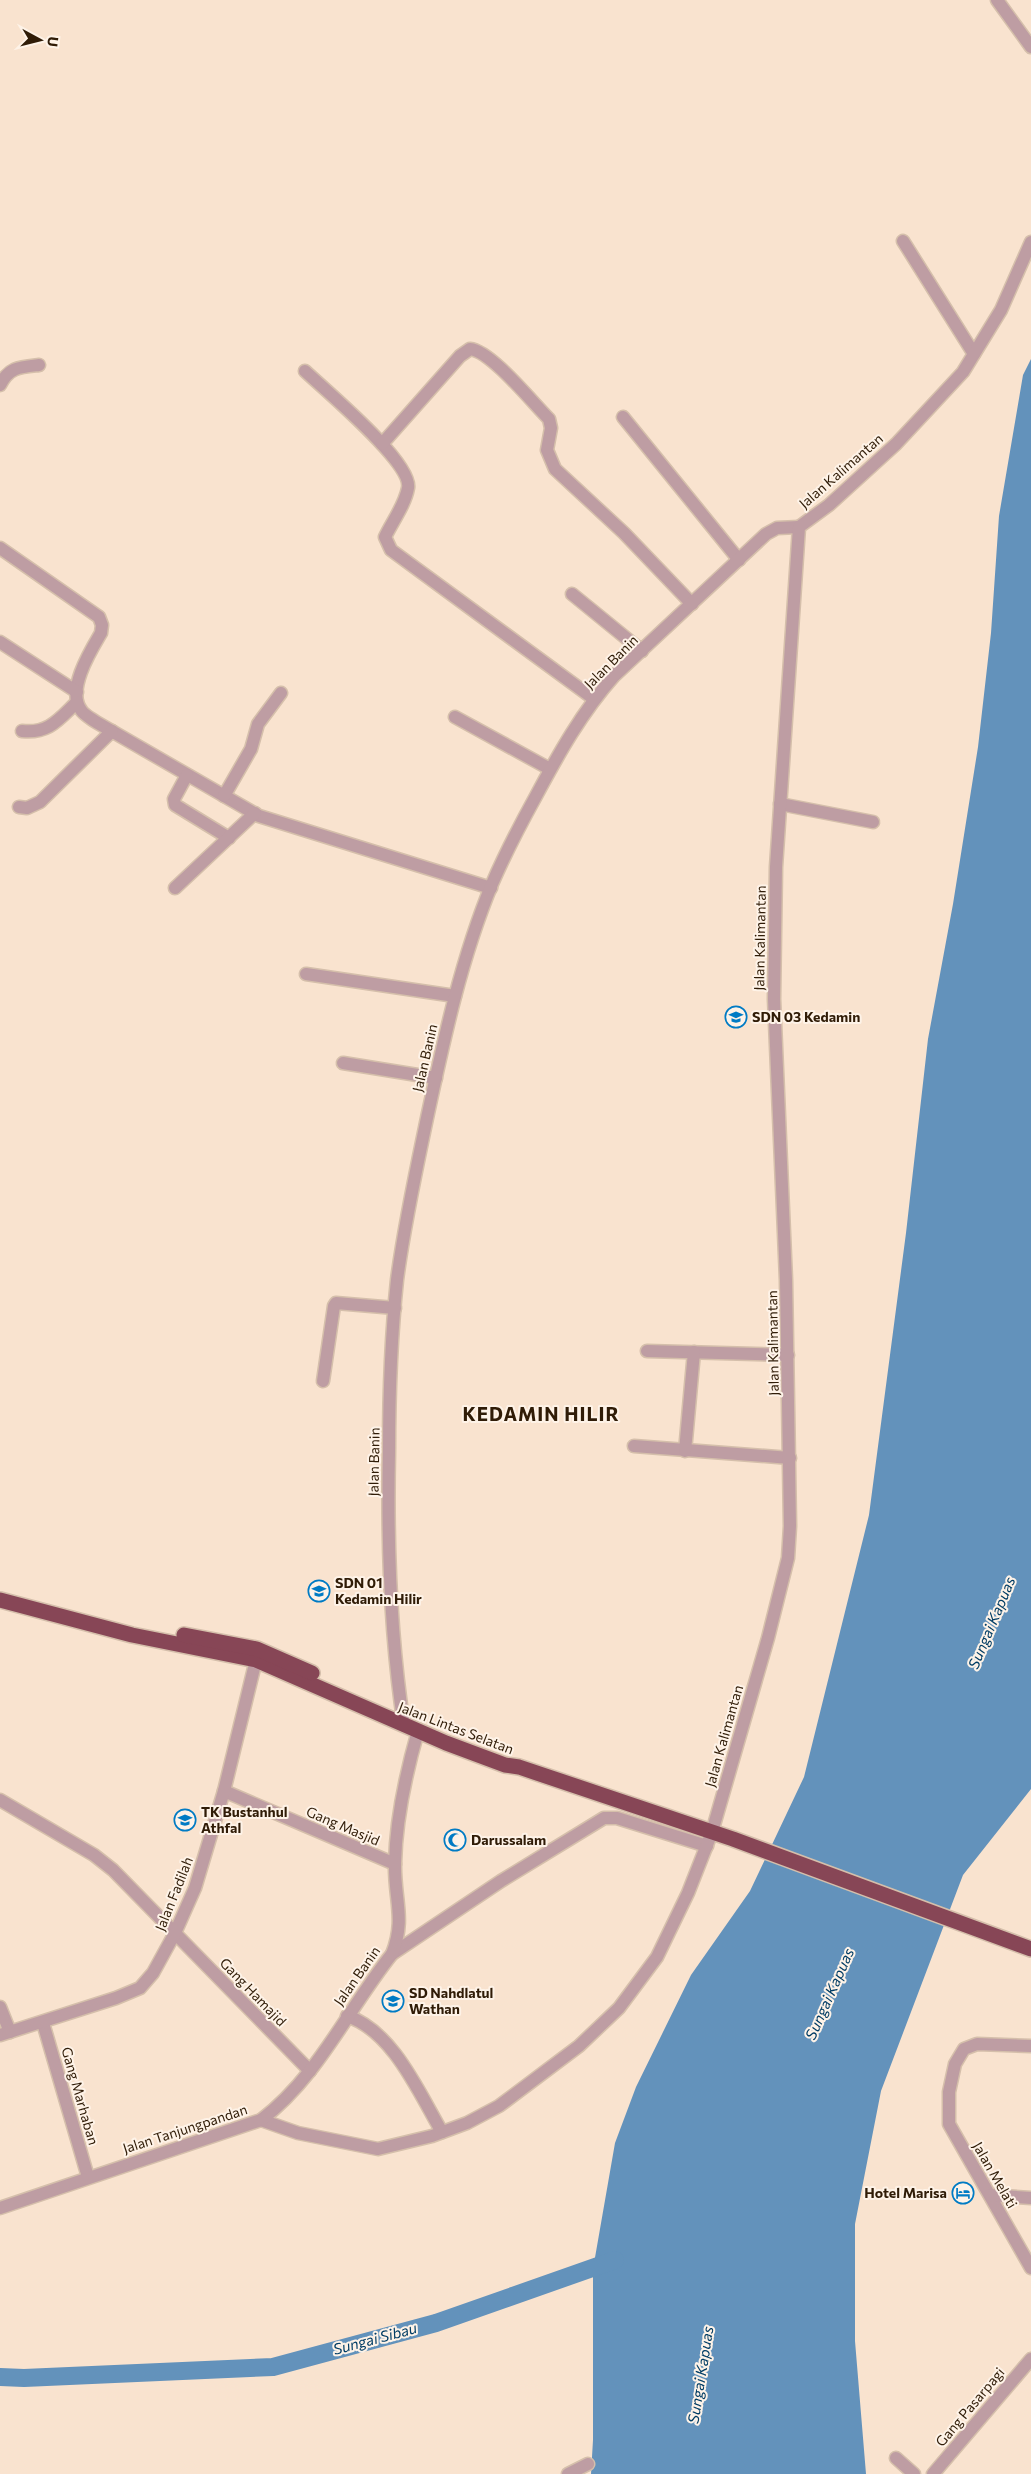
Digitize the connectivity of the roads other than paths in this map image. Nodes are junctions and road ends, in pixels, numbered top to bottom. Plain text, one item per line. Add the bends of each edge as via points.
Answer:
1 (997, 0) edge
2 (1031, 47) edge
3 (904, 241) dead end
4 (1031, 242) edge
5 (974, 354) junction
6 (39, 365) dead end
7 (305, 371) dead end
8 (0, 385) edge
9 (623, 417) dead end
10 (382, 444) junction
11 (798, 528) junction
12 (0, 548) edge
13 (739, 560) junction
14 (572, 594) dead end
15 (692, 604) junction
16 (0, 642) edge
17 (642, 651) junction
18 (281, 693) dead end
19 (77, 697) junction
20 (594, 699) junction
21 (455, 716) dead end
22 (22, 731) dead end
23 (112, 731) junction
24 (550, 769) junction
25 (186, 775) junction
26 (224, 796) junction
27 (780, 804) junction
28 (19, 807) dead end
29 (255, 813) junction
30 (873, 822) dead end
31 (229, 838) junction
32 (174, 888) dead end
33 (491, 888) junction
34 (306, 974) dead end
35 (455, 996) junction
36 (343, 1063) dead end
37 (436, 1078) junction
38 (395, 1308) junction
39 (647, 1350) dead end
40 (694, 1352) junction
41 (788, 1355) junction
42 (323, 1380) dead end
43 (634, 1446) dead end
44 (685, 1451) junction
45 (790, 1458) junction
46 (0, 1592) edge
47 (0, 1600) edge
48 (102, 1623) junction
49 (256, 1660) junction
50 (403, 1720) junction
51 (427, 1732) junction
52 (224, 1791) junction
53 (0, 1800) edge
54 (710, 1839) junction
55 (395, 1864) junction
56 (175, 1933) junction
57 (1031, 1949) edge
58 (392, 1954) junction
59 (0, 2007) edge
60 (347, 2016) junction
61 (43, 2023) junction
62 (5, 2034) edge
63 (1031, 2046) edge
64 (310, 2071) junction
65 (261, 2120) junction
66 (442, 2132) junction
67 (88, 2177) junction
68 (990, 2195) junction
69 (1031, 2198) edge
70 (0, 2208) edge
71 (1031, 2268) edge
72 (1031, 2359) edge
73 (896, 2458) dead end
74 (588, 2464) dead end
75 (568, 2474) edge
76 (914, 2474) edge
77 (933, 2474) edge

1 - 2 street
3 - 5 street
4 - 5 street, Jalan Kalimantan via 1001,310
5 - 11 street, Jalan Kalimantan via 950,386 896,444
6 - 8 street via 14,368
7 - 10 street
9 - 13 street
10 - 15 street via 460,356 470,349 478,350 549,419 551,428 547,450 555,469 624,533
10 - 20 street via 406,471 409,487 385,537 387,544
11 - 13 street, Jalan Banin via 777,528
11 - 27 street, Jalan Kalimantan
12 - 19 street via 99,616 101,632 78,678
13 - 15 street, Jalan Banin
14 - 17 street
15 - 17 street, Jalan Banin
16 - 19 street
17 - 20 street, Jalan Banin
18 - 26 street via 258,724 251,749
19 - 22 street via 48,728 41,732
19 - 23 street via 81,710
20 - 24 street, Jalan Banin
21 - 24 street
23 - 25 street
23 - 28 street via 40,802 27,808
24 - 33 street, Jalan Banin
25 - 26 street
25 - 31 street via 174,799 175,805
26 - 29 street
27 - 30 street
27 - 41 street, Jalan Kalimantan via 774,999
29 - 31 street
29 - 33 street
31 - 32 street
33 - 35 street, Jalan Banin
34 - 35 street
35 - 37 street, Jalan Banin
36 - 37 street
37 - 38 street, Jalan Banin via 406,1224
38 - 42 street via 339,1303 334,1306
38 - 50 street, Jalan Banin via 389,1411 388,1542
39 - 40 street
40 - 41 street
40 - 44 street
41 - 45 street, Jalan Kalimantan
43 - 44 street
44 - 45 street
45 - 54 street, Jalan Kalimantan via 788,1558
46 - 48 highway, Jalan Lintas Selatan
47 - 48 highway, Jalan Lintas Selatan
48 - 49 highway, Jalan Lintas Selatan
48 - 50 highway, Jalan Lintas Selatan via 257,1649
49 - 50 highway, Jalan Lintas Selatan
49 - 52 street, Jalan Fadilah
50 - 51 highway, Jalan Lintas Selatan
51 - 54 highway, Jalan Lintas Selatan via 514,1761 519,1767
51 - 55 street, Jalan Banin via 410,1760
52 - 55 street, Gang Masjid
52 - 56 street, Jalan Fadilah via 194,1888
53 - 56 street, Gang Hamajid via 94,1855
54 - 57 highway, Jalan Lintas Selatan via 733,1839
54 - 58 street via 617,1818 604,1818 501,1881
54 - 66 street, Jalan Tanjungpandan via 657,1957 619,2008 579,2046 522,2090 467,2124
55 - 58 street, Jalan Banin via 400,1918 399,1936
56 - 61 street, Jalan Fadilah via 153,1973 140,1988
56 - 64 street, Gang Hamajid
58 - 60 street, Jalan Banin
59 - 62 street
60 - 64 street, Jalan Banin
60 - 66 street via 361,2020 380,2035 406,2069
61 - 62 street, Jalan Fadilah
61 - 67 street, Gang Marhaban
63 - 68 street, Jalan Melati via 977,2044 964,2048 955,2064 949,2092 948,2124
64 - 65 street, Jalan Banin via 284,2103
65 - 66 street, Jalan Tanjungpandan via 298,2133 378,2149 407,2144
65 - 67 street, Jalan Tanjungpandan
67 - 70 street, Jalan Tanjungpandan
68 - 69 street
68 - 71 street, Jalan Melati
72 - 77 street, Gang Pasarpagi
73 - 76 street
74 - 75 street

